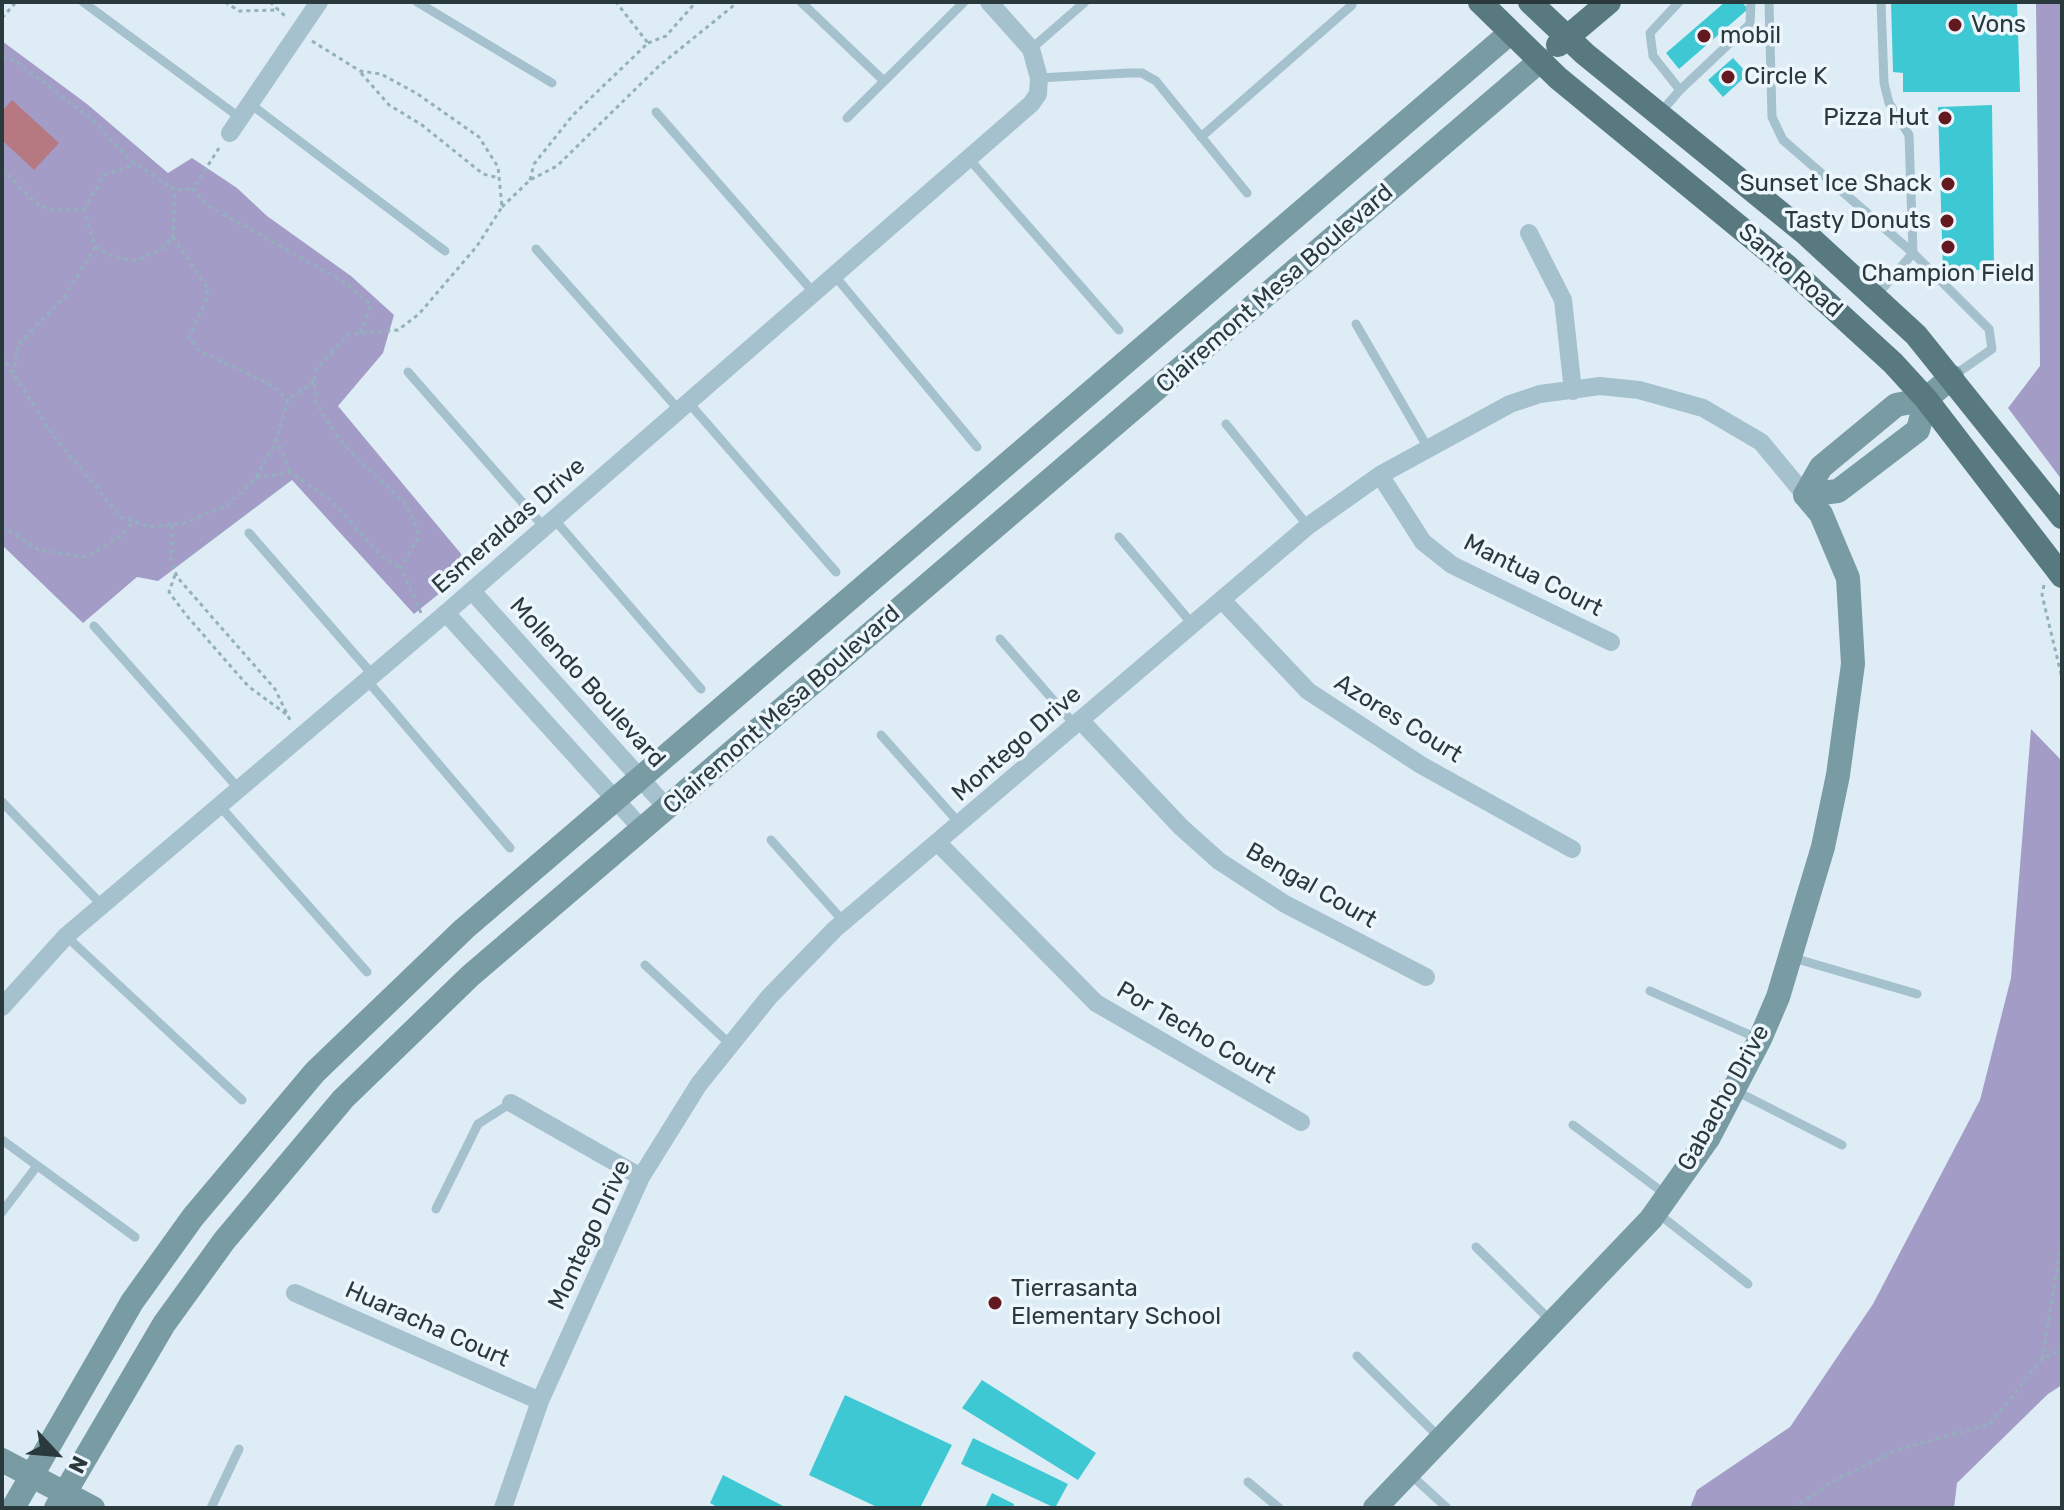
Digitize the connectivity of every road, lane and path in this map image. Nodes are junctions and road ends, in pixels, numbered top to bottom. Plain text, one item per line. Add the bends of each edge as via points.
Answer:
1 (16, 2) edge
2 (83, 2) edge
3 (225, 2) edge
4 (270, 2) edge
5 (319, 2) edge
6 (417, 2) edge
7 (616, 2) edge
8 (696, 2) edge
9 (738, 2) edge
10 (801, 2) edge
11 (964, 2) edge
12 (989, 2) edge
13 (1085, 2) edge
14 (1480, 2) edge
15 (1609, 2) edge
16 (1679, 2) edge
17 (1751, 2) edge
18 (1769, 2) edge
19 (1881, 2) edge
20 (1538, 4) edge
21 (1352, 5) dead end
22 (279, 10) junction
23 (2, 18) edge
24 (299, 31) junction
25 (1510, 33) junction
26 (1567, 37) junction
27 (648, 43) junction
28 (1031, 49) junction
29 (2, 56) edge
30 (1541, 60) junction
31 (360, 71) junction
32 (1039, 78) junction
33 (884, 81) junction
34 (552, 83) dead end
35 (1680, 90) junction
36 (656, 112) dead end
37 (1660, 113) junction
38 (239, 118) junction
39 (847, 118) dead end
40 (1201, 137) junction
41 (970, 160) junction
42 (136, 164) junction
43 (2, 169) edge
44 (499, 178) junction
45 (530, 180) junction
46 (193, 189) junction
47 (175, 190) junction
48 (1247, 193) dead end
49 (502, 207) junction
50 (84, 210) junction
51 (1529, 233) dead end
52 (173, 237) junction
53 (95, 247) junction
54 (536, 249) dead end
55 (445, 251) dead end
56 (1913, 253) junction
57 (835, 276) junction
58 (814, 293) junction
59 (1875, 297) junction
60 (1356, 324) dead end
61 (1119, 330) dead end
62 (360, 332) junction
63 (2, 356) edge
64 (408, 372) dead end
65 (14, 376) junction
66 (1952, 377) junction
67 (314, 381) junction
68 (1573, 391) junction
69 (1926, 399) junction
70 (288, 400) junction
71 (684, 406) junction
72 (1226, 424) dead end
73 (276, 438) junction
74 (977, 447) dead end
75 (1428, 448) junction
76 (290, 472) junction
77 (1380, 475) junction
78 (256, 478) junction
79 (1805, 495) junction
80 (2062, 517) edge
81 (134, 521) junction
82 (549, 523) junction
83 (172, 525) junction
84 (2, 526) edge
85 (1308, 526) junction
86 (249, 533) dead end
87 (1119, 537) dead end
88 (2055, 567) edge
89 (401, 568) junction
90 (836, 572) dead end
91 (176, 573) junction
92 (472, 591) junction
93 (1222, 600) junction
94 (446, 613) junction
95 (1193, 625) junction
96 (94, 626) dead end
97 (428, 627) junction
98 (1000, 639) dead end
99 (1611, 642) dead end
100 (369, 676) junction
101 (2062, 678) edge
102 (701, 689) dead end
103 (286, 714) junction
104 (1078, 723) junction
105 (881, 735) dead end
106 (300, 736) junction
107 (640, 777) junction
108 (239, 789) junction
109 (615, 797) junction
110 (2, 802) edge
111 (218, 804) junction
112 (667, 808) junction
113 (960, 824) junction
114 (642, 829) junction
115 (771, 840) dead end
116 (938, 843) junction
117 (510, 848) dead end
118 (1572, 849) dead end
119 (102, 905) junction
120 (844, 922) junction
121 (66, 936) junction
122 (1790, 957) junction
123 (645, 965) dead end
124 (367, 972) dead end
125 (1426, 977) dead end
126 (1650, 991) dead end
127 (1917, 994) dead end
128 (2, 1007) edge
129 (1760, 1039) junction
130 (731, 1045) junction
131 (1734, 1090) junction
132 (242, 1100) dead end
133 (511, 1103) joint
134 (1301, 1122) dead end
135 (1573, 1125) dead end
136 (2, 1140) edge
137 (1842, 1145) dead end
138 (37, 1166) junction
139 (641, 1177) junction
140 (1662, 1204) junction
141 (436, 1209) dead end
142 (2, 1212) edge
143 (135, 1237) dead end
144 (2062, 1240) edge
145 (1476, 1247) dead end
146 (1748, 1284) dead end
147 (295, 1293) dead end
148 (1553, 1322) junction
149 (2062, 1349) edge
150 (1357, 1356) dead end
151 (2042, 1359) junction
152 (540, 1401) junction
153 (1441, 1439) junction
154 (239, 1449) dead end
155 (2, 1460) edge
156 (1408, 1473) junction
157 (29, 1475) junction
158 (1248, 1482) dead end
159 (60, 1500) edge
160 (13, 1508) edge
161 (93, 1508) edge
162 (211, 1508) edge
163 (503, 1508) edge
164 (1279, 1508) edge
165 (1375, 1508) edge
166 (1447, 1508) edge
167 (1793, 1508) edge

1 - 23 path
2 - 38 lane
3 - 22 path via 239,11
4 - 22 path
5 - 24 street
6 - 34 lane
7 - 27 path
8 - 27 path via 666,36
9 - 45 path via 659,66 557,166
10 - 33 lane
11 - 33 lane
12 - 28 street
13 - 28 lane
14 - 25 main road, Santo Road
15 - 26 main road, Clairemont Mesa Boulevard
16 - 35 lane via 1650,33 1653,56
17 - 35 lane via 1750,24
18 - 56 lane via 1772,117 1783,140
19 - 56 lane via 1884,83 1889,103 1909,135
20 - 25 main road, Clairemont Mesa Boulevard
20 - 26 main road, Santo Road
21 - 40 lane
22 - 24 path
24 - 31 path
24 - 38 street
25 - 30 main road, Santo Road
25 - 107 main road, Clairemont Mesa Boulevard
26 - 30 main road, Clairemont Mesa Boulevard
26 - 37 main road, Santo Road
27 - 45 path via 573,115 534,164
28 - 32 street
29 - 42 path via 94,121
30 - 69 main road, Santo Road via 1788,267
30 - 112 main road, Clairemont Mesa Boulevard
31 - 44 path via 389,105 483,174
31 - 44 path via 381,74 416,93 479,137
32 - 40 lane via 1142,73 1156,81
32 - 41 street, Esmeraldas Drive via 1031,104
33 - 39 lane
35 - 37 lane
36 - 58 lane
37 - 59 main road, Santo Road
38 - 46 path
38 - 55 lane
40 - 48 lane
41 - 57 street, Esmeraldas Drive
41 - 61 lane
42 - 47 path
42 - 50 path via 104,175
43 - 50 path via 39,206
44 - 49 path
45 - 49 path
46 - 47 path
46 - 62 path via 207,205 346,283 371,305
47 - 52 path
49 - 62 path via 477,246 419,314 398,330
50 - 53 path
51 - 68 street via 1563,300
52 - 53 path via 150,258 136,261
52 - 70 path via 206,286 208,296 189,337 198,350 273,386
53 - 65 path via 66,295 18,345
54 - 71 lane
56 - 59 lane
56 - 66 lane via 1989,329 1992,349
57 - 58 street, Esmeraldas Drive
57 - 74 lane
58 - 71 street, Esmeraldas Drive
59 - 66 main road, Santo Road
60 - 75 lane
62 - 67 path via 350,334 317,367
63 - 65 path
64 - 82 lane
65 - 81 path via 82,474 121,517
66 - 69 main road
66 - 80 main road, Santo Road
67 - 70 path
67 - 89 path via 316,402 329,424 413,518 419,536
68 - 75 street, Montego Drive via 1510,404
68 - 79 street, Montego Drive via 1600,386 1639,390 1703,408 1761,442
69 - 79 main road via 1896,405 1821,467
69 - 88 main road, Santo Road
70 - 73 path
71 - 82 street, Esmeraldas Drive
71 - 90 lane
72 - 85 lane
73 - 76 path
73 - 78 path
75 - 77 street, Montego Drive
76 - 78 path
76 - 89 path via 332,501 382,557
77 - 85 street, Montego Drive
77 - 99 street, Mantua Court via 1423,542 1452,565
78 - 83 path via 228,505
79 - 122 main road, Gabacho Drive via 1821,514 1848,578 1853,664 1826,832
81 - 83 path via 150,527
81 - 84 path via 86,557 39,550
82 - 92 street, Esmeraldas Drive
82 - 102 lane
83 - 91 path
85 - 93 street, Montego Drive
86 - 100 lane
87 - 95 lane
88 - 101 path via 2042,595
89 - 97 path
91 - 103 path via 275,689
91 - 103 path via 169,592 174,601 248,686
92 - 94 street, Esmeraldas Drive
92 - 107 street, Mollendo Boulevard
93 - 95 street, Montego Drive
93 - 118 street, Azores Court via 1308,691 1421,765
94 - 97 street, Esmeraldas Drive
94 - 109 street
95 - 104 street, Montego Drive
96 - 108 lane
97 - 100 street, Esmeraldas Drive
98 - 104 lane
100 - 106 street, Esmeraldas Drive
100 - 117 lane
103 - 106 path
104 - 113 street, Montego Drive
104 - 125 street, Bengal Court via 1219,861 1285,904
105 - 113 lane
106 - 108 street, Esmeraldas Drive
107 - 109 main road, Clairemont Mesa Boulevard
107 - 112 street, Mollendo Boulevard
108 - 111 street, Esmeraldas Drive
109 - 114 street
109 - 157 main road, Clairemont Mesa Boulevard via 443,947 315,1072 193,1217 132,1302
110 - 119 lane
111 - 119 street, Esmeraldas Drive
111 - 124 lane
112 - 114 main road, Clairemont Mesa Boulevard
113 - 116 street, Montego Drive
114 - 159 main road, Clairemont Mesa Boulevard via 470,976 343,1099 224,1241 164,1324
115 - 120 lane
116 - 120 street, Montego Drive
116 - 134 street, Por Techo Court via 1096,1003
119 - 121 street, Esmeraldas Drive
120 - 130 street, Montego Drive via 769,997
121 - 128 street, Esmeraldas Drive
121 - 132 lane
122 - 127 lane
122 - 129 main road, Gabacho Drive
123 - 130 lane
126 - 129 lane
129 - 131 main road, Gabacho Drive
130 - 139 street, Montego Drive via 699,1084
131 - 137 lane
131 - 140 main road, Gabacho Drive
133 - 139 street
133 - 141 lane via 478,1124
135 - 140 lane
136 - 138 lane
138 - 142 lane
138 - 143 lane
139 - 152 street, Montego Drive
140 - 146 lane
140 - 148 main road, Gabacho Drive
144 - 151 path
145 - 148 lane
147 - 152 street, Huaracha Court
148 - 153 main road, Gabacho Drive
149 - 151 path
150 - 153 lane
151 - 167 path via 1990,1424 1900,1449 1835,1480
152 - 163 street, Montego Drive
153 - 156 main road, Gabacho Drive
154 - 162 lane
155 - 157 main road
156 - 165 main road, Gabacho Drive
156 - 166 lane
157 - 159 main road
157 - 160 main road, Clairemont Mesa Boulevard
158 - 164 lane
159 - 161 main road

